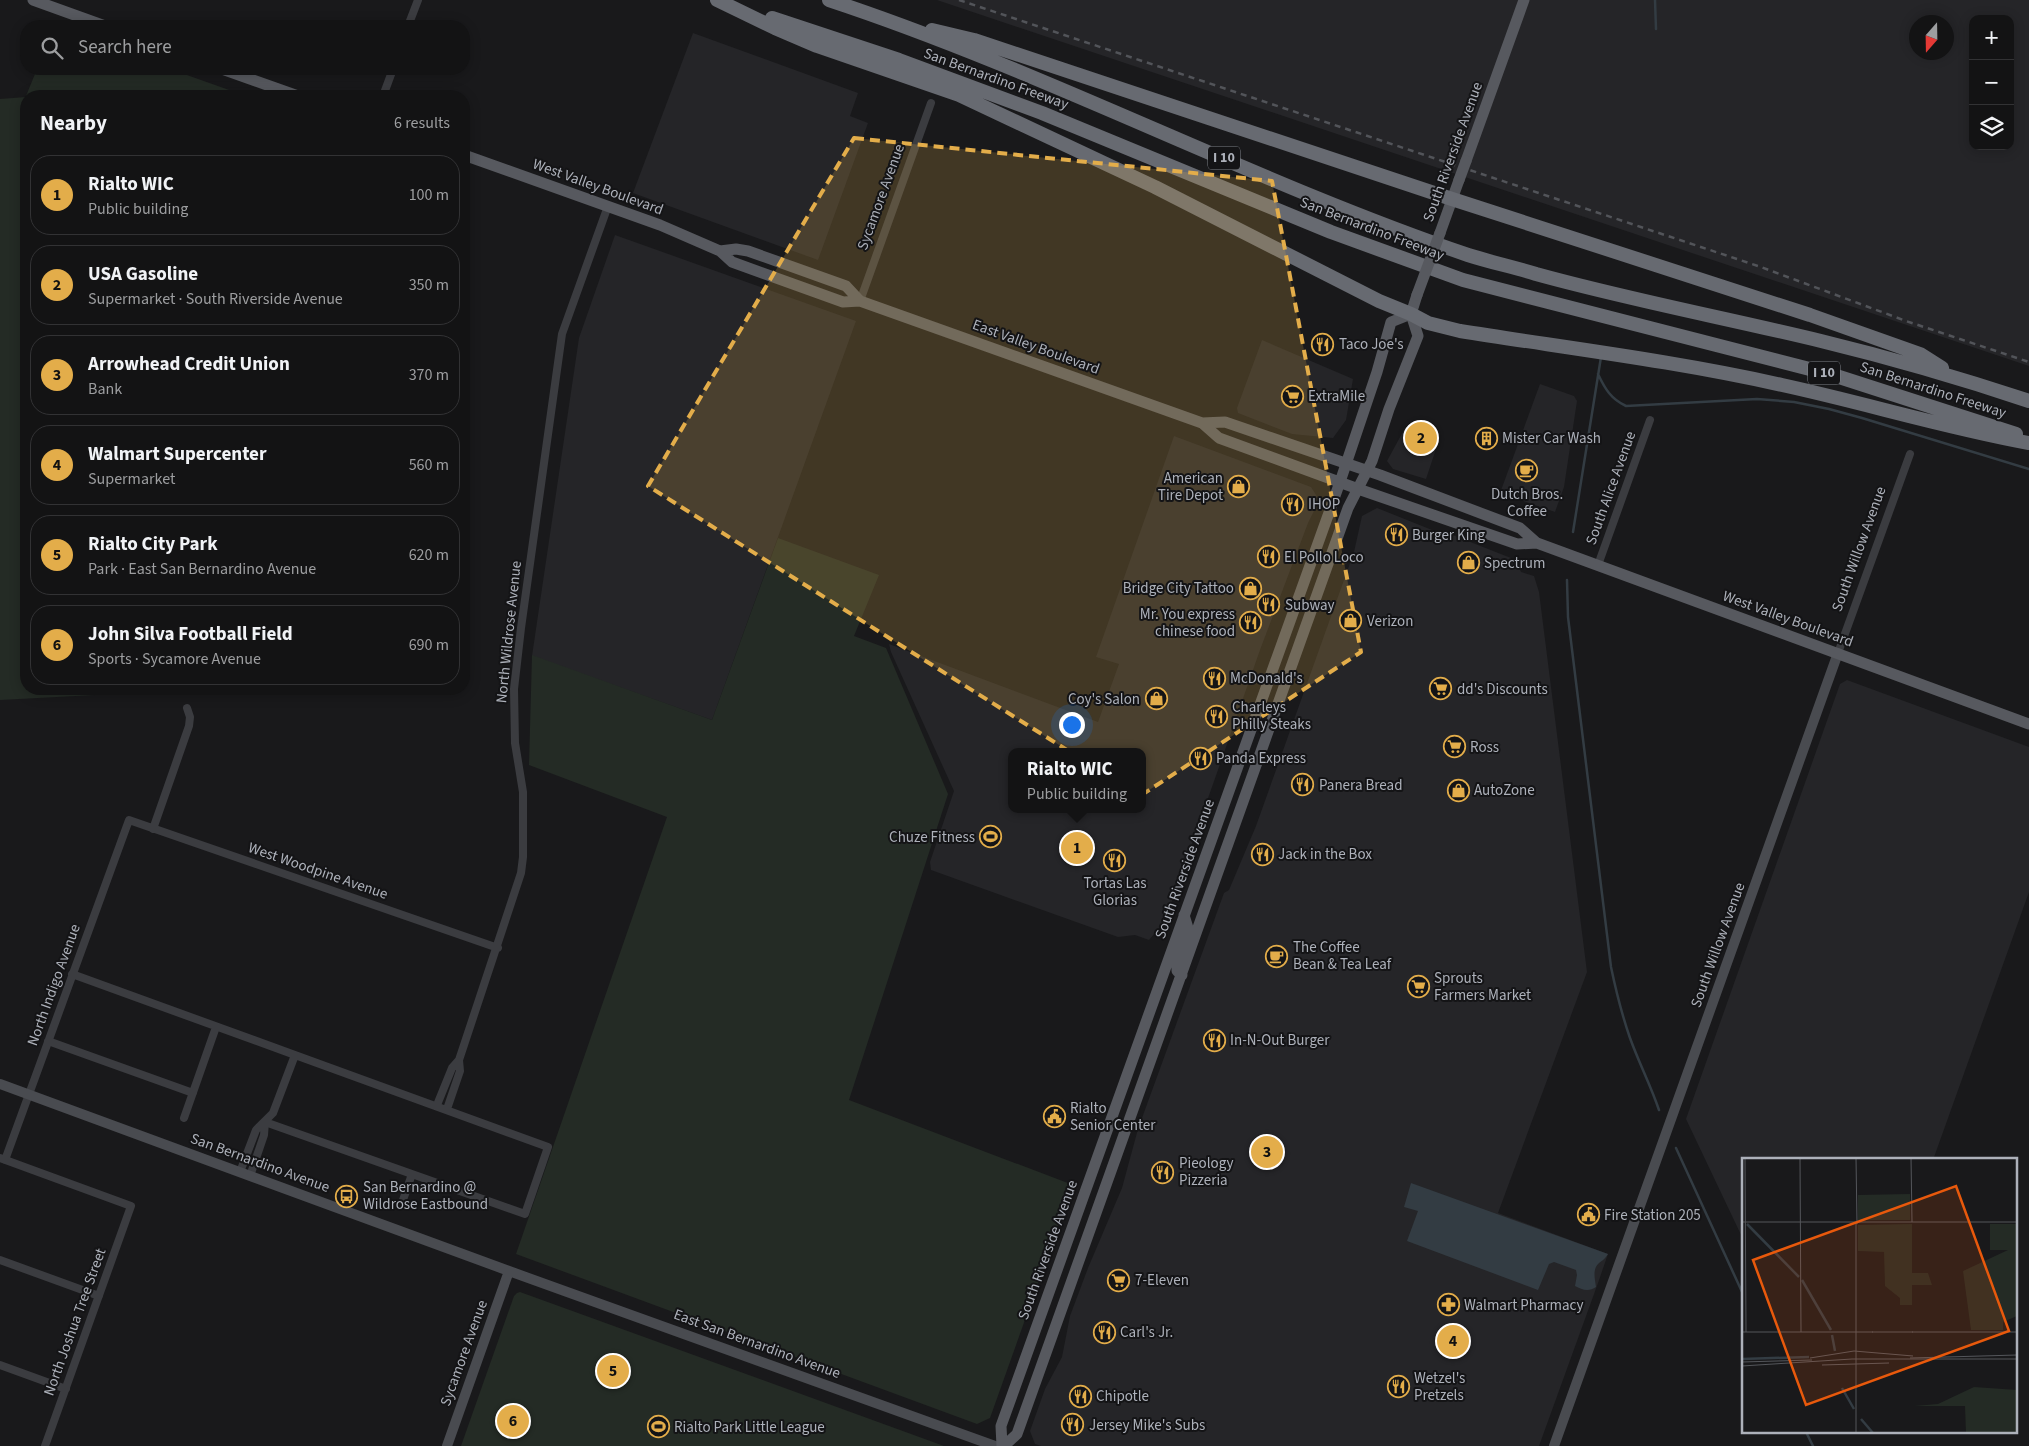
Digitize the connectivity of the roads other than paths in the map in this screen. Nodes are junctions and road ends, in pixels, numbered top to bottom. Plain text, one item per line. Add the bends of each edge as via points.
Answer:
1 (33, 0) edge
2 (418, 0) edge
3 (719, 0) edge
4 (829, 0) edge
5 (1524, 0) edge
6 (88, 20) edge
7 (410, 20) edge
8 (889, 21) junction
9 (239, 75) edge
10 (391, 75) edge
11 (281, 90) edge
12 (384, 90) edge
13 (931, 103) dead end
14 (470, 158) edge
15 (1452, 199) junction
16 (608, 206) junction
17 (860, 300) junction
18 (1411, 314) junction
19 (1955, 376) junction
20 (2029, 400) edge
21 (1650, 420) dead end
22 (1202, 423) junction
23 (2029, 438) edge
24 (2029, 443) edge
25 (1910, 454) dead end
26 (1350, 465) junction
27 (1367, 470) junction
28 (1348, 485) junction
29 (1537, 543) junction
30 (1598, 565) junction
31 (1838, 653) junction
32 (187, 708) dead end
33 (2029, 724) edge
34 (129, 820) joint
35 (153, 829) junction
36 (1184, 914) junction
37 (498, 948) junction
38 (72, 974) junction
39 (1182, 975) junction
40 (216, 1027) junction
41 (48, 1041) junction
42 (295, 1055) junction
43 (459, 1060) junction
44 (0, 1084) edge
45 (193, 1092) junction
46 (28, 1094) junction
47 (438, 1105) junction
48 (447, 1109) junction
49 (184, 1118) dead end
50 (265, 1122) junction
51 (3, 1159) edge
52 (245, 1174) junction
53 (412, 1174) junction
54 (403, 1200) dead end
55 (0, 1260) edge
56 (509, 1271) junction
57 (99, 1296) junction
58 (0, 1365) edge
59 (66, 1389) junction
60 (1557, 1445) edge
61 (45, 1446) edge
62 (447, 1446) edge
63 (996, 1446) edge
64 (1003, 1446) edge

1 - 6 main road
2 - 7 street
3 - 18 highway via 817,46 959,95 1156,187
3 - 23 highway, San Bernardino Freeway / I 10 via 1033,109 1331,232 1463,280 1833,375
4 - 8 highway, San Bernardino Freeway / I 10
5 - 15 main road, South Riverside Avenue, bridge
8 - 15 highway via 974,40
8 - 19 highway, San Bernardino Freeway / I 10 via 1081,96 1340,208 1471,256 1605,293 1820,341
9 - 11 main road
10 - 12 street
13 - 17 street, Sycamore Avenue
14 - 16 main road, West Valley Boulevard
15 - 18 main road, South Riverside Avenue, bridge
15 - 19 highway via 1902,347
16 - 17 main road, West Valley Boulevard via 720,251 736,249 757,254 846,286
16 - 37 street, North Wildrose Avenue via 562,334 557,367 514,689 515,743 523,792 523,857
17 - 22 main road, East Valley Boulevard
18 - 24 highway via 1428,323 1460,331 1710,370
18 - 26 main road, South Riverside Avenue via 1391,322
18 - 27 main road, South Riverside Avenue via 1418,336
19 - 20 highway, San Bernardino Freeway / I 10
21 - 30 street, South Alice Avenue
22 - 26 main road, East Valley Boulevard via 1225,422
22 - 28 main road, East Valley Boulevard via 1219,438
25 - 31 street, South Willow Avenue
26 - 27 main road, West Valley Boulevard
26 - 28 main road, South Riverside Avenue
27 - 28 main road, South Riverside Avenue
27 - 29 main road, West Valley Boulevard via 1520,528
28 - 29 main road, West Valley Boulevard via 1517,544
28 - 36 main road, South Riverside Avenue
28 - 39 main road, South Riverside Avenue
29 - 30 main road, West Valley Boulevard
30 - 31 main road, West Valley Boulevard
31 - 33 main road, West Valley Boulevard
31 - 60 main road, South Willow Avenue
32 - 35 street via 189,726
34 - 35 street, West Woodpine Avenue
34 - 38 street, North Indigo Avenue
35 - 37 street, West Woodpine Avenue
36 - 39 main road via 1188,928 1177,964 1177,971
36 - 64 main road, South Riverside Avenue via 1001,1426
37 - 43 street, North Wildrose Avenue
38 - 40 street
38 - 41 street, North Indigo Avenue
39 - 64 main road, South Riverside Avenue via 1017,1434
40 - 42 street
40 - 45 street
41 - 45 street
41 - 46 street, North Indigo Avenue
42 - 47 street
42 - 50 street via 273,1113
43 - 47 street, North Wildrose Avenue via 452,1068
43 - 48 street, North Wildrose Avenue via 460,1071
44 - 46 main road, San Bernardino Avenue
45 - 49 street
46 - 51 street, North Indigo Avenue
46 - 52 main road, San Bernardino Avenue
47 - 48 street
48 - 53 street via 548,1147 525,1214
50 - 52 street via 264,1135
50 - 53 street
51 - 57 street, North Joshua Tree Street via 131,1206
52 - 56 main road, San Bernardino Avenue
53 - 54 street
55 - 57 street
56 - 62 main road, Sycamore Avenue
56 - 63 main road, East San Bernardino Avenue
57 - 59 street, North Joshua Tree Street
58 - 59 street
59 - 61 street, North Joshua Tree Street

